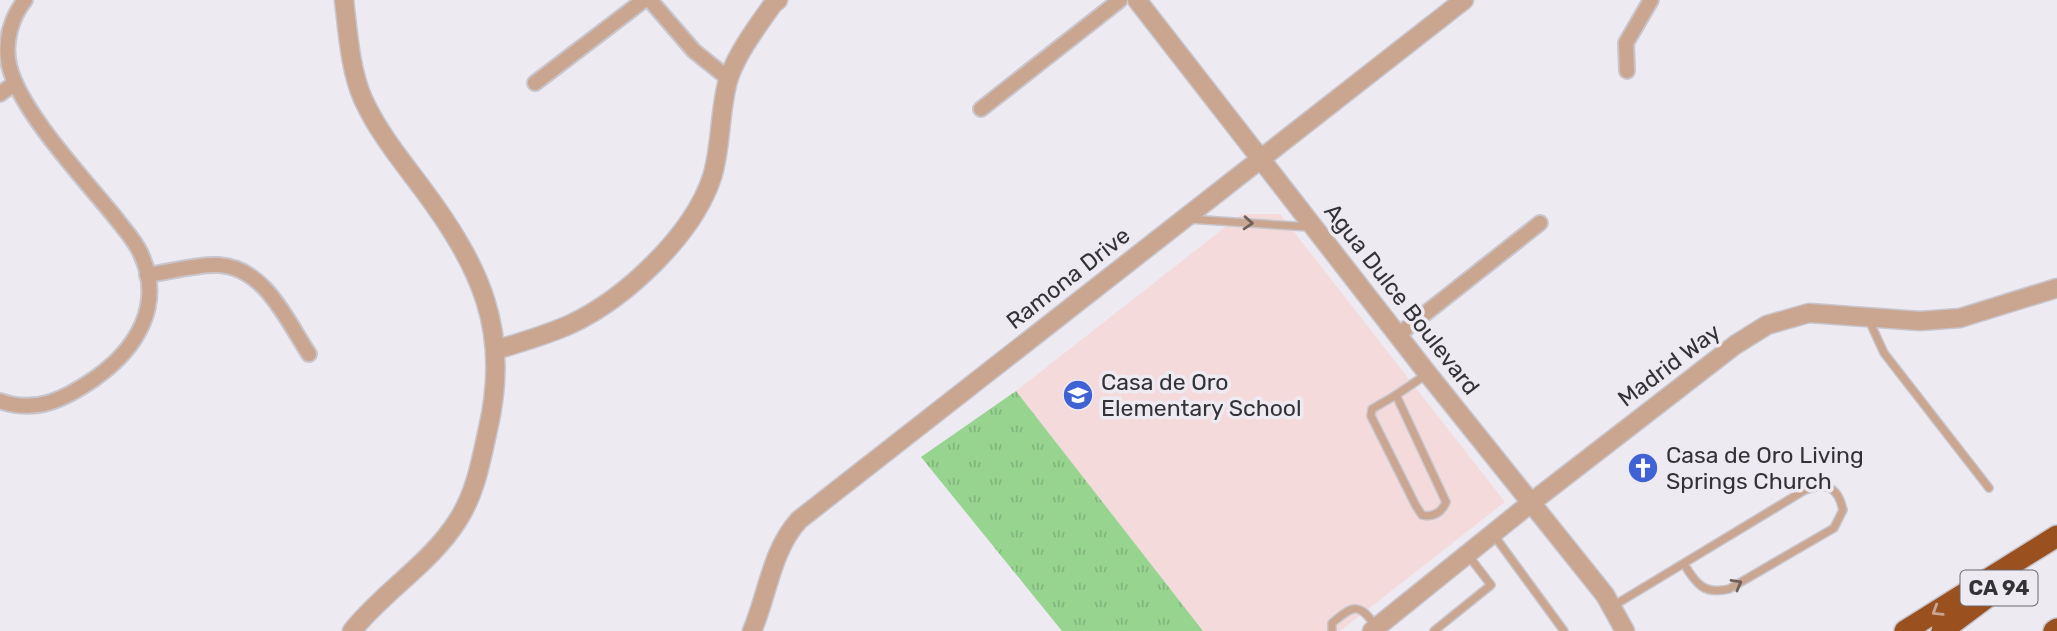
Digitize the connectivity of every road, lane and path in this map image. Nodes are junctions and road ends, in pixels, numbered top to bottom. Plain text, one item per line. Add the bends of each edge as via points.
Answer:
1 (25, 0) edge
2 (344, 0) edge
3 (644, 0) edge
4 (650, 0) edge
5 (778, 0) edge
6 (1120, 0) edge
7 (1137, 0) edge
8 (1464, 0) edge
9 (1651, 0) edge
10 (1628, 71) dead end
11 (729, 79) junction
12 (15, 83) junction
13 (535, 83) dead end
14 (0, 94) edge
15 (981, 109) dead end
16 (1261, 159) junction
17 (1184, 219) junction
18 (1540, 223) dead end
19 (1313, 227) junction
20 (147, 275) junction
21 (2057, 288) edge
22 (1868, 318) junction
23 (1398, 335) junction
24 (496, 350) junction
25 (309, 354) dead end
26 (1428, 374) junction
27 (1396, 395) junction
28 (0, 401) edge
29 (1989, 488) dead end
30 (1532, 502) junction
31 (1492, 533) junction
32 (2057, 536) edge
33 (2057, 545) edge
34 (1467, 554) junction
35 (1684, 564) junction
36 (1613, 607) junction
37 (1374, 629) edge
38 (352, 631) edge
39 (752, 631) edge
40 (1332, 631) edge
41 (1434, 631) edge
42 (1564, 631) edge
43 (1625, 631) edge
44 (1905, 631) edge
45 (1942, 631) edge

1 - 12 street via 8,43
2 - 24 street via 362,97 389,144 462,246 488,306
3 - 13 street
4 - 11 street via 694,51
5 - 11 street via 740,54
6 - 15 street
7 - 16 street, Agua Dulce Boulevard
8 - 16 street, Ramona Drive
9 - 10 street via 1626,43
11 - 24 street via 712,176 697,209 667,250 589,314
12 - 14 street
12 - 20 street via 44,129 136,244
16 - 17 street, Ramona Drive
16 - 19 street, Agua Dulce Boulevard
17 -> 19 lane
17 - 39 street, Ramona Drive via 799,520 779,551
18 - 23 street
19 - 23 street, Agua Dulce Boulevard
20 - 25 street via 217,265 246,273 268,292
20 - 28 street via 145,317 120,358 71,394 49,404 26,407
21 - 22 street, Madrid Way via 1960,318
22 - 29 lane via 1885,353
22 - 30 street, Madrid Way via 1809,313 1758,330
23 - 26 street, Agua Dulce Boulevard
24 - 38 street via 492,415 467,505 439,546
26 - 27 lane
26 - 30 street, Agua Dulce Boulevard
27 - 27 lane via 1372,409 1371,416 1416,506 1428,516 1443,509 1446,502
30 - 31 street, Madrid Way
30 - 36 street, Agua Dulce Boulevard
31 - 34 street, Madrid Way
31 - 42 lane
32 -> 44 highway
33 - 45 highway, CA 94
34 - 37 street, Madrid Way
34 - 41 lane via 1491,585
35 -> 35 lane via 1702,587 1714,593 1729,589 1834,528 1843,510 1841,500 1826,485 1818,485
35 - 36 lane
36 - 43 street, Agua Dulce Boulevard
37 - 40 lane via 1359,608 1336,619

